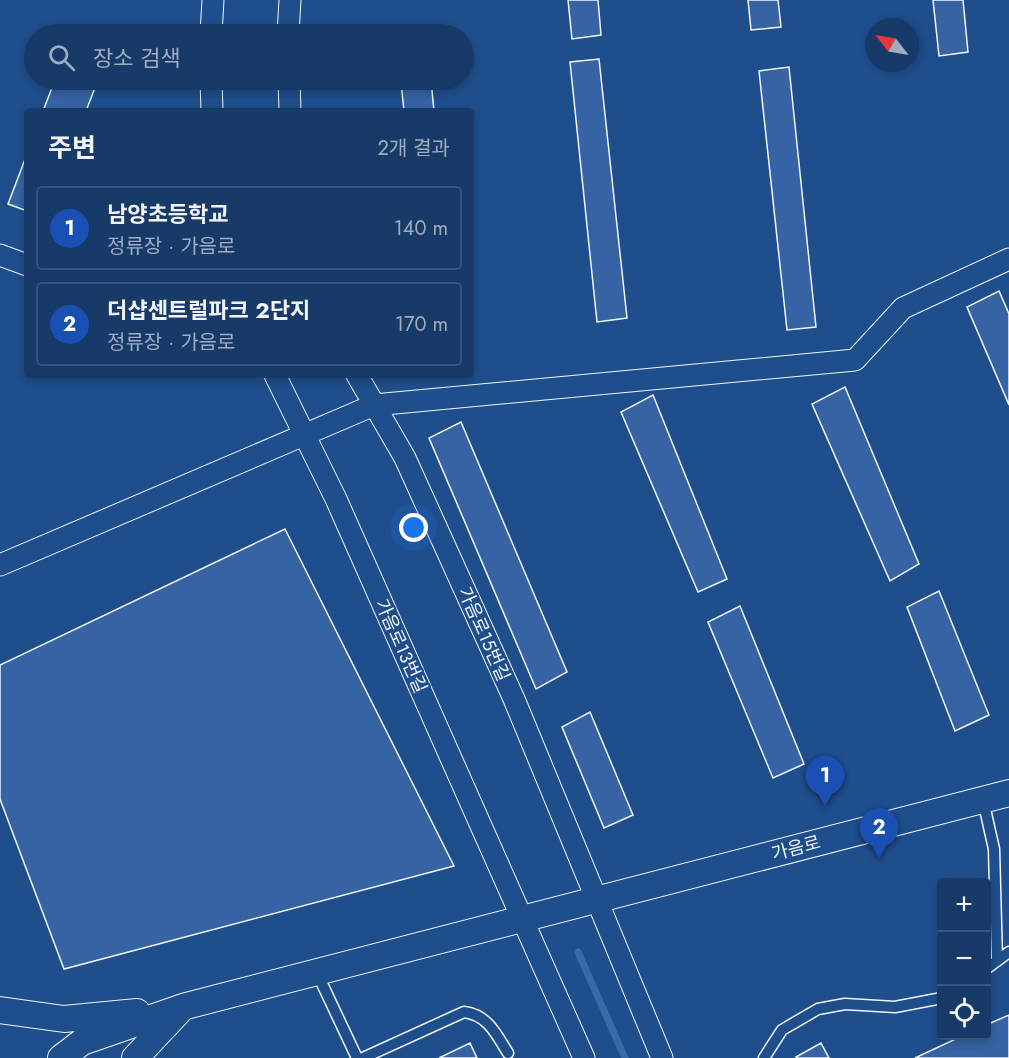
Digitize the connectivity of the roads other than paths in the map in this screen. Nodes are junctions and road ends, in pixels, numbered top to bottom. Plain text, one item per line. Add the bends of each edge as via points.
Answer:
1 (213, 0) edge
2 (290, 0) edge
3 (212, 24) edge
4 (289, 24) edge
5 (212, 90) edge
6 (289, 90) edge
7 (212, 108) edge
8 (290, 108) edge
9 (0, 255) edge
10 (1009, 259) edge
11 (24, 264) edge
12 (276, 378) edge
13 (359, 378) edge
14 (374, 405) junction
15 (304, 437) junction
16 (0, 565) edge
17 (1009, 793) edge
18 (983, 800) junction
19 (591, 902) junction
20 (527, 918) junction
21 (1009, 952) edge
22 (997, 961) junction
23 (991, 966) edge
24 (316, 972) junction
25 (937, 999) edge
26 (182, 1007) junction
27 (0, 1010) edge
28 (508, 1053) dead end
29 (61, 1058) edge
30 (135, 1058) edge
31 (357, 1058) edge
32 (363, 1058) edge
33 (584, 1058) edge
34 (662, 1058) edge
35 (764, 1058) edge

1 - 3 street
2 - 4 street
5 - 7 street
6 - 8 street
9 - 11 street
10 - 14 street via 903,308 855,360
12 - 15 street, 가음로13번길
13 - 14 street, 가음로15번길
14 - 15 street
14 - 19 street, 가음로15번길 via 405,458 514,699
15 - 16 street
15 - 20 street, 가음로13번길
17 - 18 street, 가음로
18 - 19 street, 가음로
18 - 22 lane via 994,849
19 - 20 street, 가음로
19 - 34 street, 가음로15번길
20 - 24 street, 가음로
20 - 33 street, 가음로13번길
21 - 22 lane
22 - 23 lane
24 - 26 street, 가음로
24 - 31 lane
25 - 35 lane via 895,1007 845,1004 818,1009 782,1030
26 - 27 street via 64,1019
26 - 29 street via 82,1042
26 - 30 street
28 - 32 lane via 489,1022 464,1012

